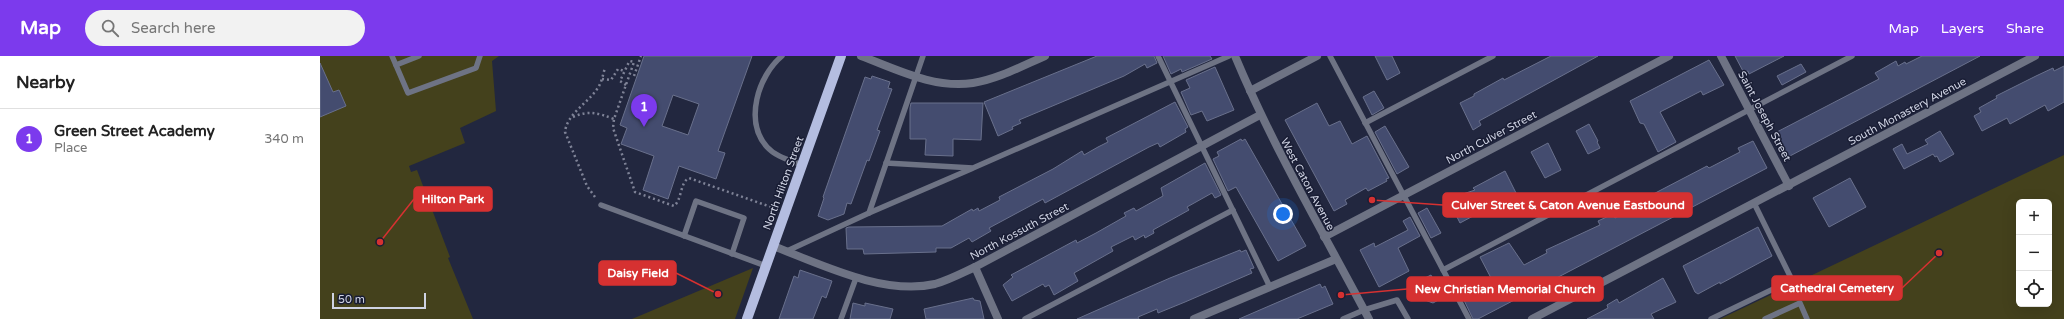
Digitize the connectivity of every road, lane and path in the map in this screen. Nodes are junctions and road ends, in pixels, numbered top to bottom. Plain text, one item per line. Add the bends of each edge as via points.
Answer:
1 (392, 56) edge
2 (419, 56) edge
3 (480, 56) edge
4 (641, 56) edge
5 (782, 56) edge
6 (841, 56) edge
7 (861, 56) edge
8 (923, 56) edge
9 (1045, 56) edge
10 (1158, 56) edge
11 (1229, 56) edge
12 (1235, 56) edge
13 (1317, 56) edge
14 (1330, 56) edge
15 (1493, 56) edge
16 (1668, 56) edge
17 (1721, 56) edge
18 (1852, 56) edge
19 (2034, 56) edge
20 (396, 65) junction
21 (605, 68) dead end
22 (624, 71) junction
23 (634, 76) dead end
24 (916, 76) junction
25 (602, 79) junction
26 (1170, 82) junction
27 (626, 85) junction
28 (1250, 91) junction
29 (1749, 110) junction
30 (1260, 115) junction
31 (572, 117) junction
32 (614, 119) junction
33 (1365, 123) junction
34 (1202, 146) junction
35 (886, 163) junction
36 (802, 165) junction
37 (973, 168) junction
38 (1789, 186) junction
39 (1404, 196) junction
40 (595, 197) dead end
41 (1754, 203) junction
42 (601, 205) dead end
43 (771, 207) dead end
44 (1233, 210) junction
45 (869, 213) junction
46 (684, 236) junction
47 (1324, 237) junction
48 (773, 246) junction
49 (787, 251) junction
50 (732, 254) junction
51 (1336, 259) junction
52 (766, 266) junction
53 (975, 267) junction
54 (1443, 270) junction
55 (856, 278) junction
56 (1270, 287) junction
57 (1364, 310) junction
58 (747, 319) edge
59 (841, 319) edge
60 (998, 319) edge
61 (1025, 319) edge
62 (1194, 319) edge
63 (1343, 319) edge
64 (1369, 319) edge
65 (1408, 319) edge
66 (1469, 319) edge
67 (1532, 319) edge
68 (1712, 319) edge
69 (1765, 319) edge
70 (1807, 319) edge

1 - 20 lane
2 - 20 lane
3 - 20 lane via 476,68 408,93
4 - 23 path
5 - 36 lane via 761,85 757,99 757,122 766,146 773,152
6 - 36 main road, North Hilton Street
7 - 24 street
8 - 24 lane
9 - 24 street via 993,78 972,83 950,84
10 - 26 lane
11 - 26 lane
12 - 28 street, West Caton Avenue
13 - 28 street
14 - 33 lane
15 - 33 lane
16 - 39 street, North Culver Street
17 - 29 street, Saint Joseph Street
18 - 29 lane
19 - 38 street, South Monastery Avenue
21 - 25 path
22 - 25 path via 618,69 611,80
22 - 27 path via 620,81
22 - 27 path via 630,61 634,62
24 - 35 lane
25 - 31 path via 596,91
26 - 34 lane
26 - 37 lane
27 - 32 path
28 - 30 street, West Caton Avenue
29 - 38 street, Saint Joseph Street
29 - 54 lane
30 - 34 street, North Kossuth Street
30 - 47 street, West Caton Avenue
31 - 32 path via 594,112
31 - 40 path via 565,132 587,186
32 - 43 path via 614,132 637,194 674,206 685,181 689,178
33 - 39 lane
34 - 44 lane
34 - 53 street, North Kossuth Street
35 - 37 lane
35 - 45 lane
36 - 48 main road, North Hilton Street
37 - 45 lane
38 - 41 street, South Monastery Avenue
39 - 47 street, North Culver Street
39 - 54 lane
41 - 67 street, South Monastery Avenue
41 - 68 lane via 1792,280
42 - 46 lane
44 - 56 lane
44 - 61 lane
45 - 49 lane
46 - 50 lane
46 - 50 lane via 696,201 744,218
47 - 51 street, West Caton Avenue
48 - 49 street, North Kossuth Street
48 - 52 main road, North Hilton Street
49 - 55 street, North Kossuth Street
50 - 52 lane
51 - 56 street
51 - 57 street, West Caton Avenue
52 - 58 main road, North Hilton Street
53 - 55 street, North Kossuth Street via 934,284 894,285
53 - 60 street
54 - 66 lane
55 - 59 lane
56 - 62 street
57 - 63 lane
57 - 64 street, West Caton Avenue
57 - 65 lane via 1397,300
69 - 70 lane via 1800,303

